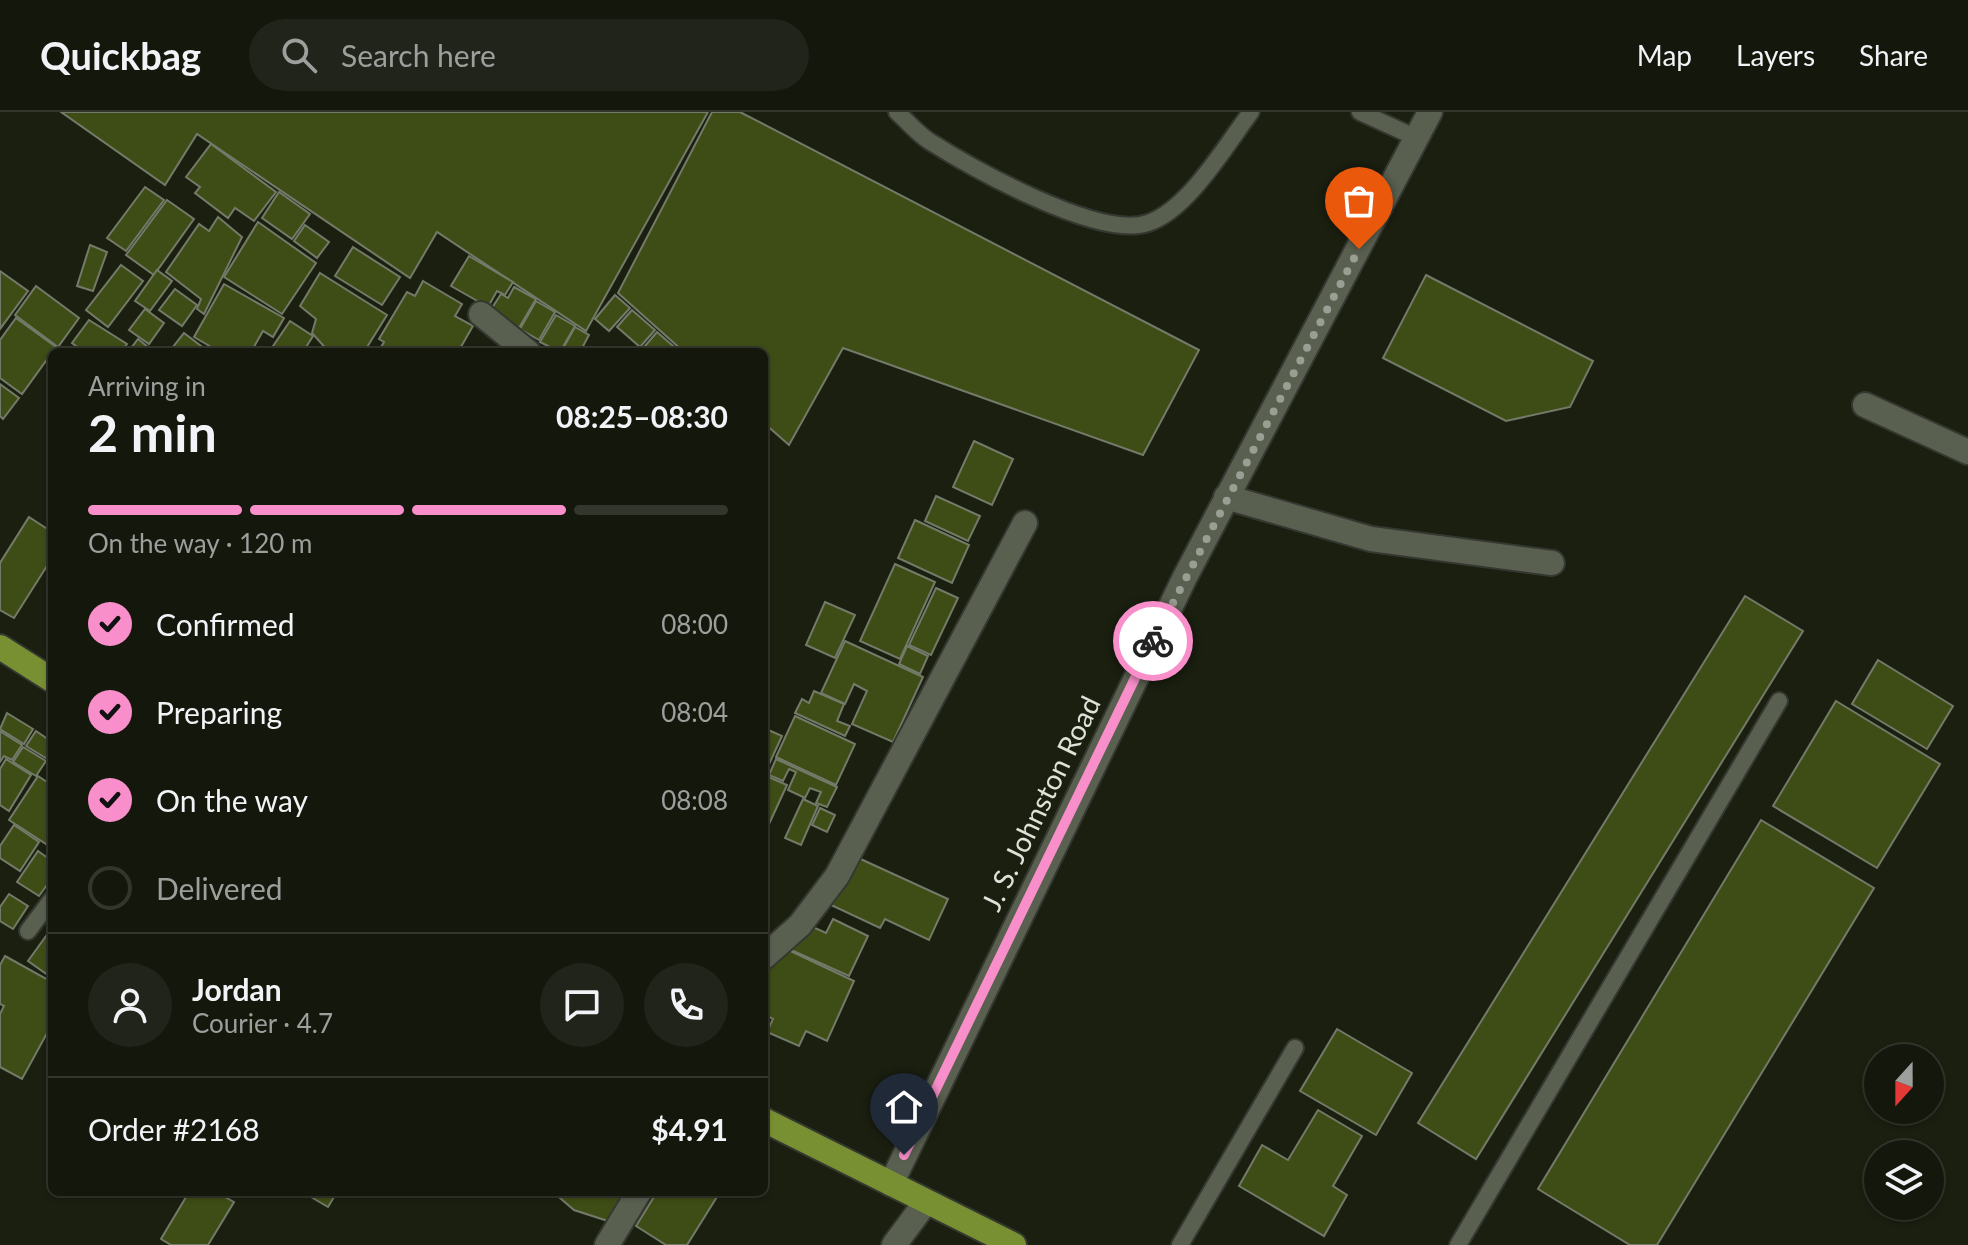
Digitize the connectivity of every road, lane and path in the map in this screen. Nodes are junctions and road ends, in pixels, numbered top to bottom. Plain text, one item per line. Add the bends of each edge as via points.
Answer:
1 (897, 112) edge
2 (1251, 112) edge
3 (1360, 112) edge
4 (1430, 112) edge
5 (1419, 139) junction
6 (481, 314) dead end
7 (523, 348) edge
8 (1865, 405) dead end
9 (1968, 452) edge
10 (1226, 497) junction
11 (1025, 523) dead end
12 (1552, 563) dead end
13 (0, 647) edge
14 (48, 677) edge
15 (1779, 701) dead end
16 (48, 904) edge
17 (28, 931) dead end
18 (768, 953) edge
19 (1295, 1048) dead end
20 (768, 1122) edge
21 (891, 1184) junction
22 (637, 1196) edge
23 (926, 1202) junction
24 (607, 1245) edge
25 (894, 1245) edge
26 (1014, 1245) edge
27 (1180, 1245) edge
28 (1458, 1245) edge

1 - 2 lane via 926,139 1006,184 1122,227 1148,223 1176,207
3 - 5 lane
4 - 5 street, J. S. Johnston Road
5 - 10 street, J. S. Johnston Road
6 - 7 street
8 - 9 street
10 - 12 street via 1371,539
10 - 21 street, J. S. Johnston Road via 1060,828
11 - 18 street via 837,876 800,925
13 - 14 main road
15 - 28 lane
16 - 17 lane
19 - 27 lane
20 - 21 main road
21 - 23 main road
22 - 24 street
23 - 25 street
23 - 26 main road

